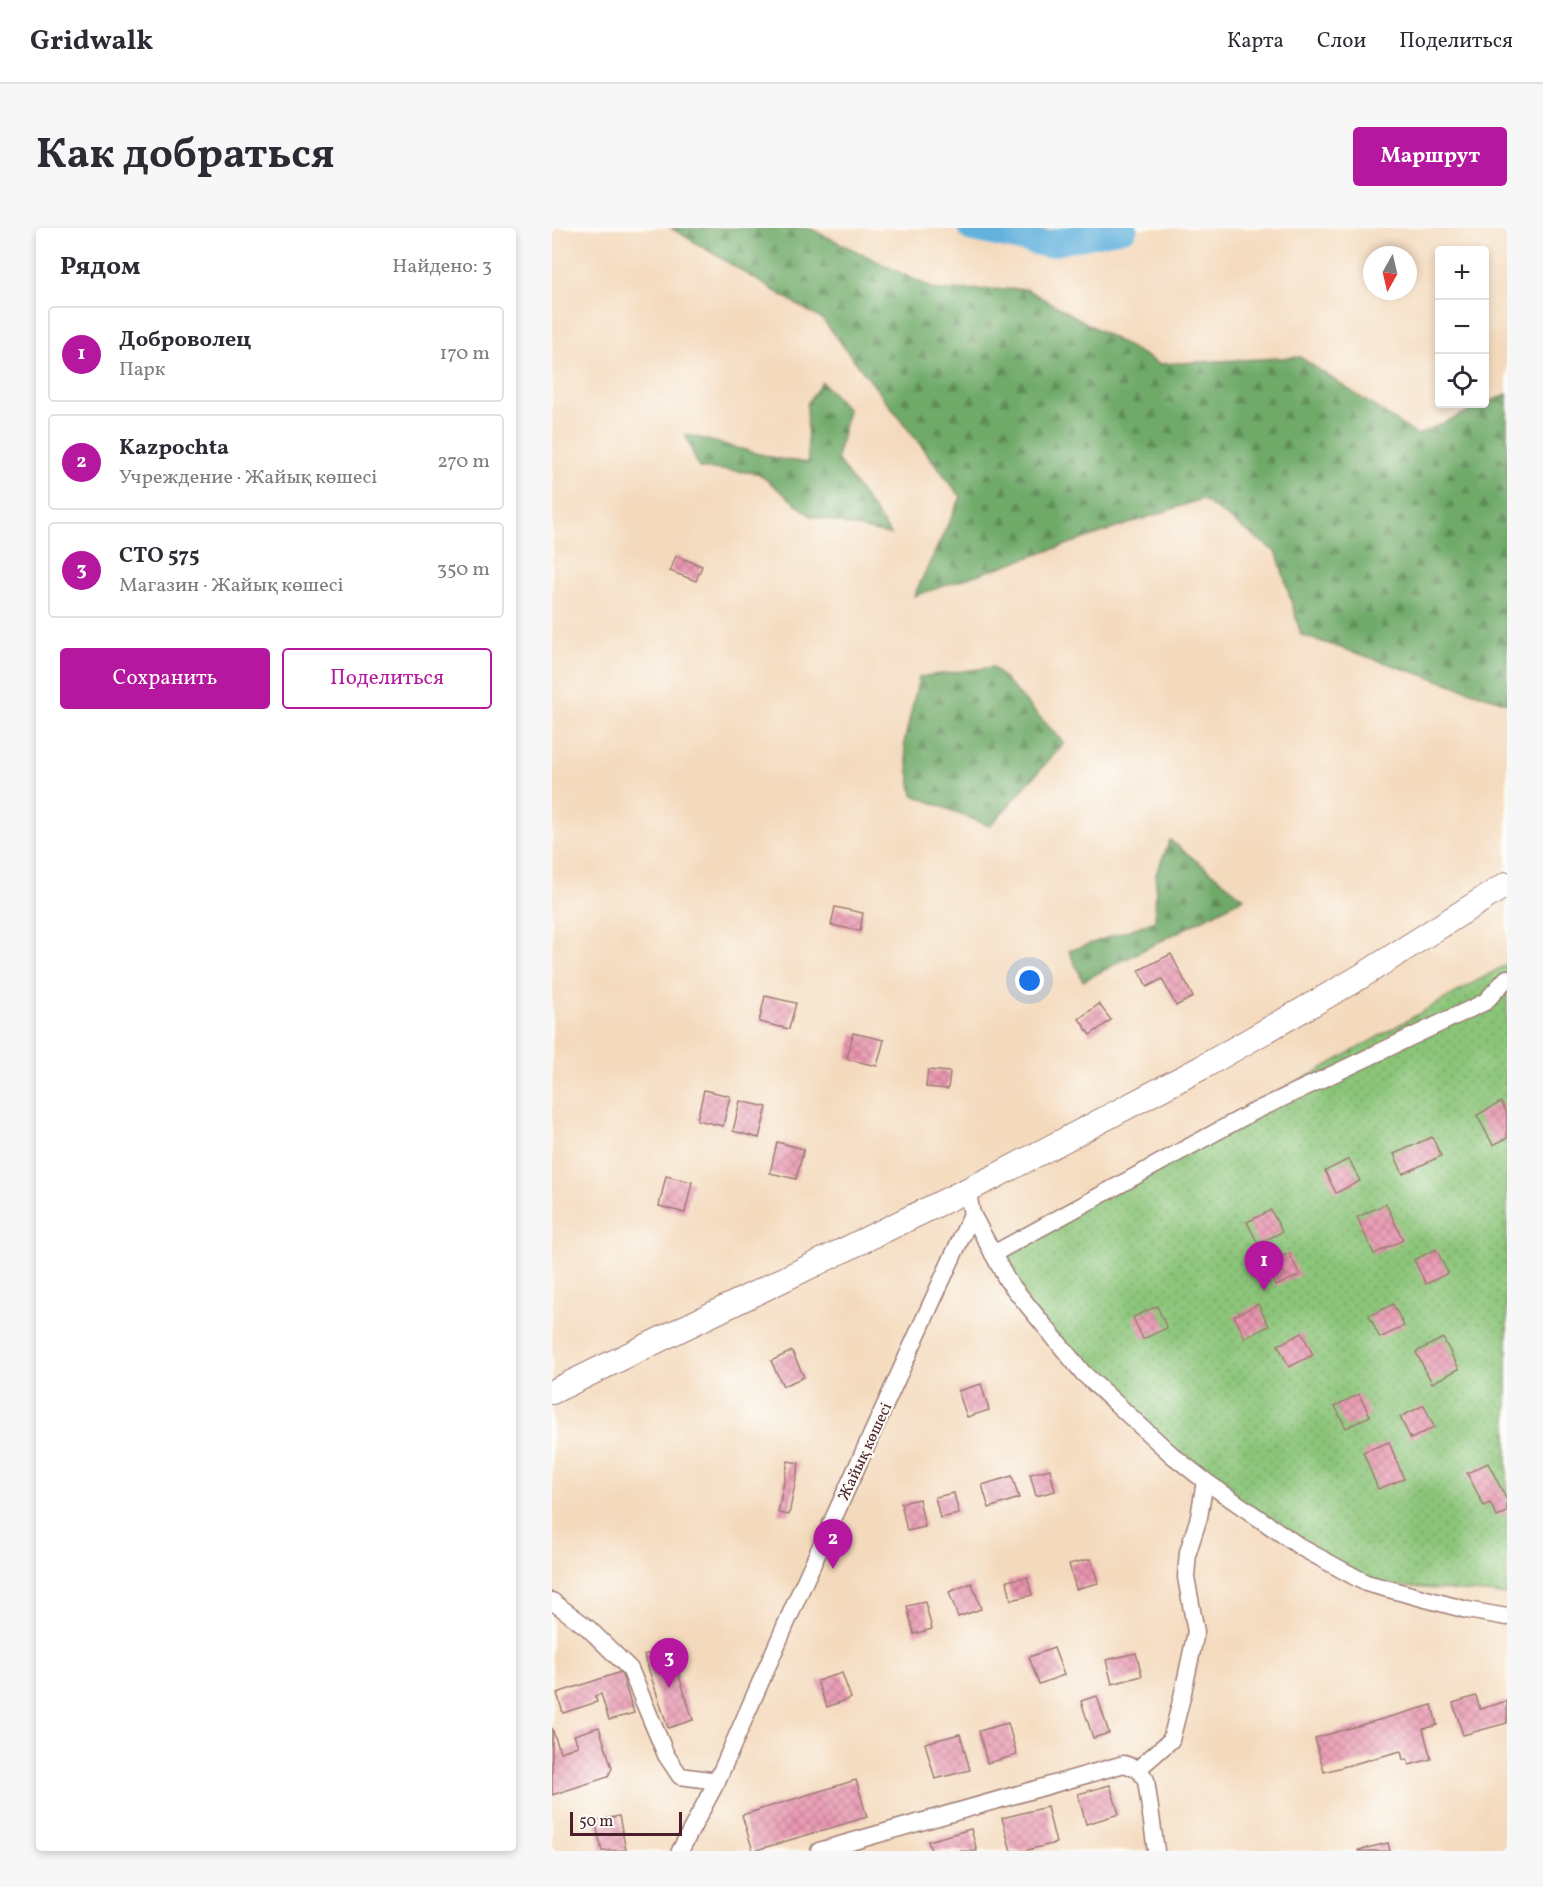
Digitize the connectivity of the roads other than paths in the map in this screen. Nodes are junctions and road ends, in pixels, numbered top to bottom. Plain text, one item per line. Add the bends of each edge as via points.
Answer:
1 (1507, 884) edge
2 (1507, 978) edge
3 (967, 1190) junction
4 (972, 1214) junction
5 (993, 1254) junction
6 (552, 1392) edge
7 (1206, 1481) junction
8 (552, 1601) edge
9 (1507, 1617) edge
10 (1138, 1769) junction
11 (717, 1781) junction
12 (680, 1851) edge
13 (819, 1851) edge
14 (1156, 1851) edge

1 - 3 main road via 1360,978 1201,1068
2 - 5 street via 1485,1002 1249,1114
3 - 4 street
3 - 6 main road
4 - 5 street
4 - 11 street, Жайық көшесі
5 - 7 street via 1007,1280 1083,1373
7 - 9 street via 1302,1548 1366,1583
7 - 10 street via 1188,1552 1186,1578 1196,1632 1172,1740
8 - 11 street via 588,1628 630,1669 666,1755 680,1776
10 - 13 street via 1124,1764
10 - 14 street via 1146,1780
11 - 12 street, Жайық көшесі

